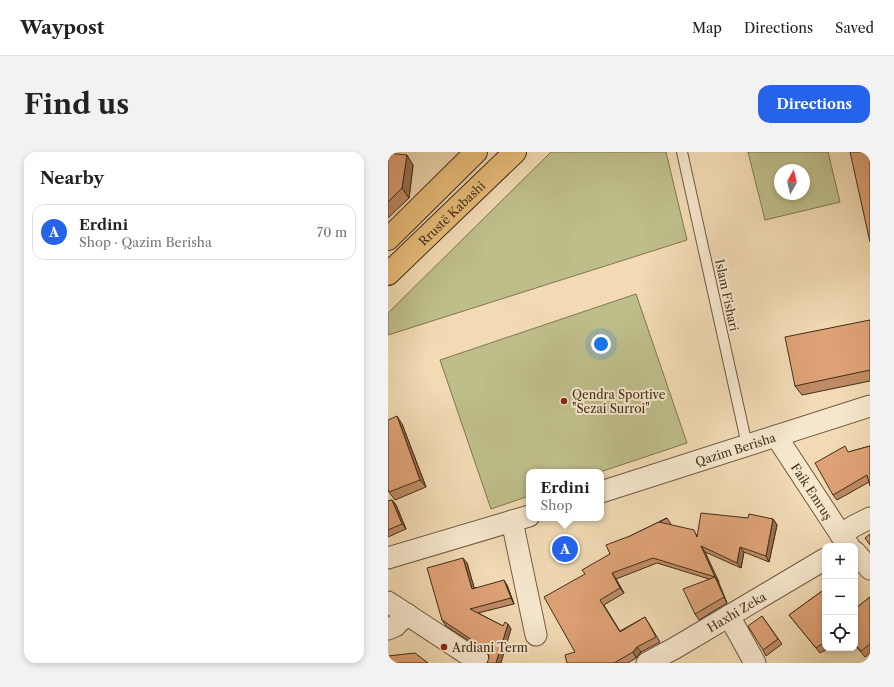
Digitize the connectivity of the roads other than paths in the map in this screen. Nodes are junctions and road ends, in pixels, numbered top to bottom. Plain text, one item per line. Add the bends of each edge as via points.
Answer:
1 (476, 152) edge
2 (515, 152) edge
3 (682, 152) edge
4 (388, 239) edge
5 (388, 274) edge
6 (870, 406) edge
7 (776, 436) junction
8 (747, 445) junction
9 (604, 491) edge
10 (521, 518) edge
11 (870, 518) edge
12 (847, 543) edge
13 (850, 543) edge
14 (858, 556) edge
15 (388, 558) edge
16 (822, 561) edge
17 (870, 569) edge
18 (388, 602) edge
19 (407, 614) junction
20 (730, 616) junction
21 (388, 629) edge
22 (536, 635) dead end
23 (481, 663) edge
24 (647, 663) edge
25 (755, 663) edge

1 - 4 main road
2 - 5 main road, Rrustë Kabashi
3 - 8 lane, Islam Fishari
6 - 7 street, Qazim Berisha
7 - 8 street, Qazim Berisha
7 - 12 street, Faik Emruş
8 - 9 street, Qazim Berisha
10 - 15 street
10 - 22 street
11 - 13 street
14 - 17 street, Faik Emruş
16 - 20 street, Haxhi Zeka
18 - 19 street
19 - 21 street
19 - 23 street
20 - 24 street, Haxhi Zeka
20 - 25 street

